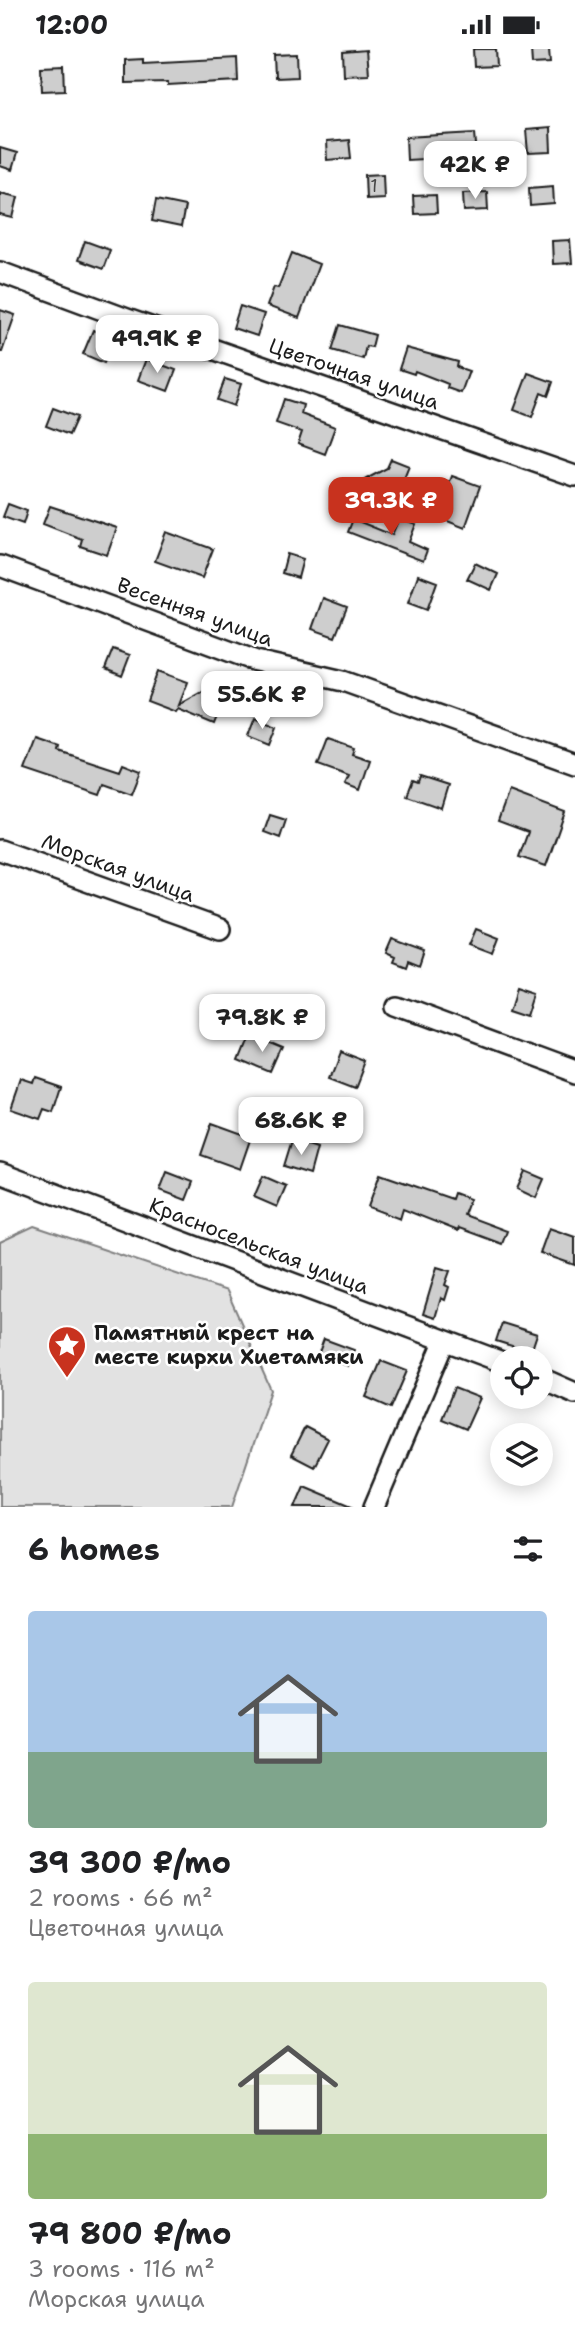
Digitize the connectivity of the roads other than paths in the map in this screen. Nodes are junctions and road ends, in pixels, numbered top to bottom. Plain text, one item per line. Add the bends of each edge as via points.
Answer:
1 (0, 272) edge
2 (575, 476) edge
3 (0, 566) edge
4 (575, 764) edge
5 (0, 850) edge
6 (220, 929) dead end
7 (397, 1006) dead end
8 (575, 1072) edge
9 (0, 1173) edge
10 (444, 1342) junction
11 (490, 1358) edge
12 (553, 1383) edge
13 (575, 1393) edge
14 (374, 1507) edge

1 - 2 street, Цветочная улица
3 - 4 street, Весенняя улица via 256,661 342,681
5 - 6 street, Морская улица
7 - 8 street
9 - 10 street, Красносельская улица
10 - 11 street, Красносельская улица
10 - 14 street
12 - 13 street

